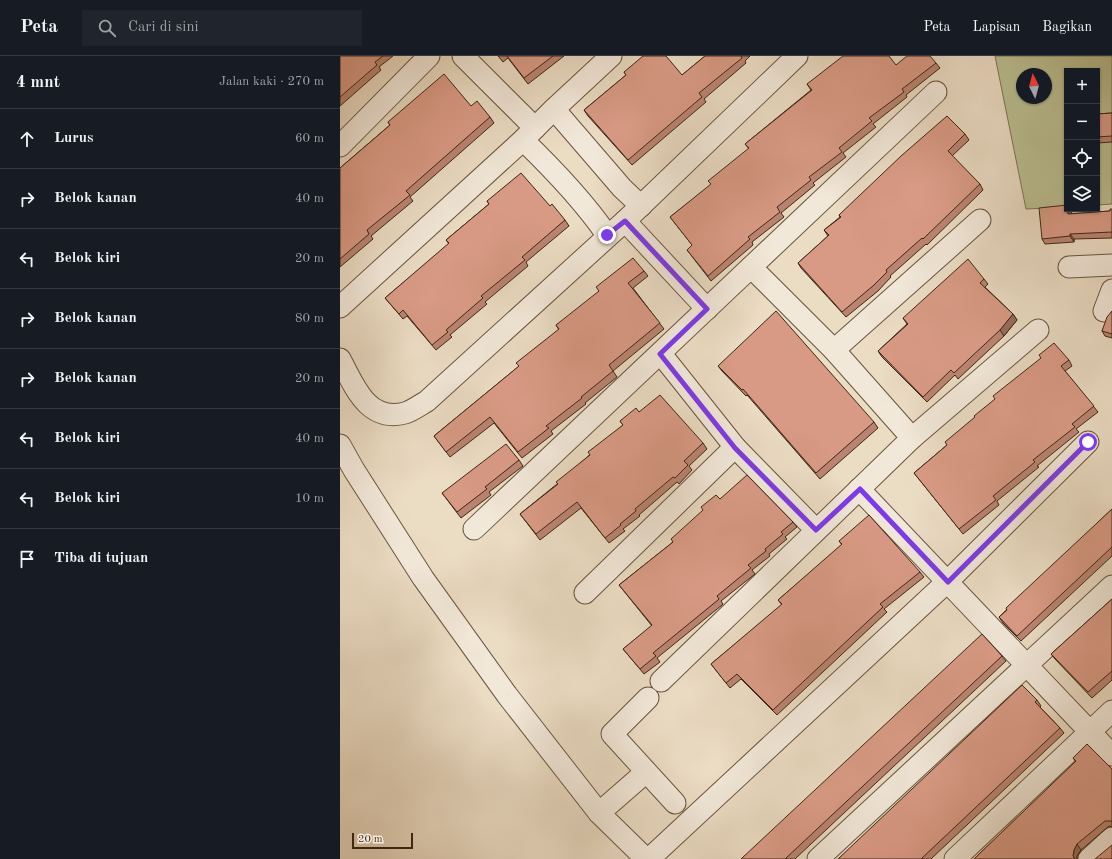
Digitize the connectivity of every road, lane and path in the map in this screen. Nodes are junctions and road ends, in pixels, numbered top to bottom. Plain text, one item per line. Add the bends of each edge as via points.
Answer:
1 (429, 56) edge
2 (463, 56) edge
3 (611, 56) edge
4 (797, 56) edge
5 (936, 92) dead end
6 (554, 109) junction
7 (529, 134) junction
8 (340, 146) edge
9 (641, 206) junction
10 (980, 220) dead end
11 (625, 221) junction
12 (607, 235) junction
13 (1112, 265) edge
14 (751, 267) junction
15 (1069, 267) dead end
16 (1112, 290) edge
17 (340, 307) edge
18 (707, 309) junction
19 (1104, 311) dead end
20 (1038, 330) dead end
21 (834, 350) junction
22 (660, 354) junction
23 (340, 359) edge
24 (347, 391) edge
25 (912, 438) junction
26 (1088, 442) dead end
27 (340, 445) edge
28 (735, 448) junction
29 (860, 489) junction
30 (474, 529) dead end
31 (816, 530) junction
32 (948, 582) junction
33 (1112, 586) edge
34 (585, 593) dead end
35 (1027, 665) junction
36 (661, 681) dead end
37 (648, 698) dead end
38 (1112, 711) edge
39 (1090, 732) junction
40 (1112, 755) edge
41 (646, 772) junction
42 (675, 803) dead end
43 (598, 813) junction
44 (1112, 838) edge
45 (646, 859) edge
46 (649, 859) edge
47 (818, 859) edge
48 (955, 859) edge
49 (1089, 859) edge

1 - 8 street
2 - 7 street
3 - 6 street
4 - 9 street
5 - 14 street
6 - 7 street
6 - 9 street via 622,188
7 - 12 street via 550,166
7 - 17 street
9 - 11 street
10 - 21 street
11 - 12 street
11 - 18 street
12 - 24 street via 427,401 406,413 377,412
13 - 15 street
14 - 18 street
14 - 21 street
16 - 19 street
18 - 22 street
20 - 25 street
21 - 25 street
22 - 28 street
22 - 30 street
23 - 24 street
25 - 29 street
26 - 32 street
27 - 43 street via 423,578 507,695
28 - 31 street
28 - 34 street
29 - 31 street
29 - 32 street
31 - 36 street
32 - 35 street
32 - 46 street
33 - 35 street
35 - 39 street
35 - 47 street
37 - 41 street via 612,734
38 - 39 street
39 - 40 street
39 - 48 street
41 - 42 street
41 - 43 street
43 - 45 street
44 - 49 street

